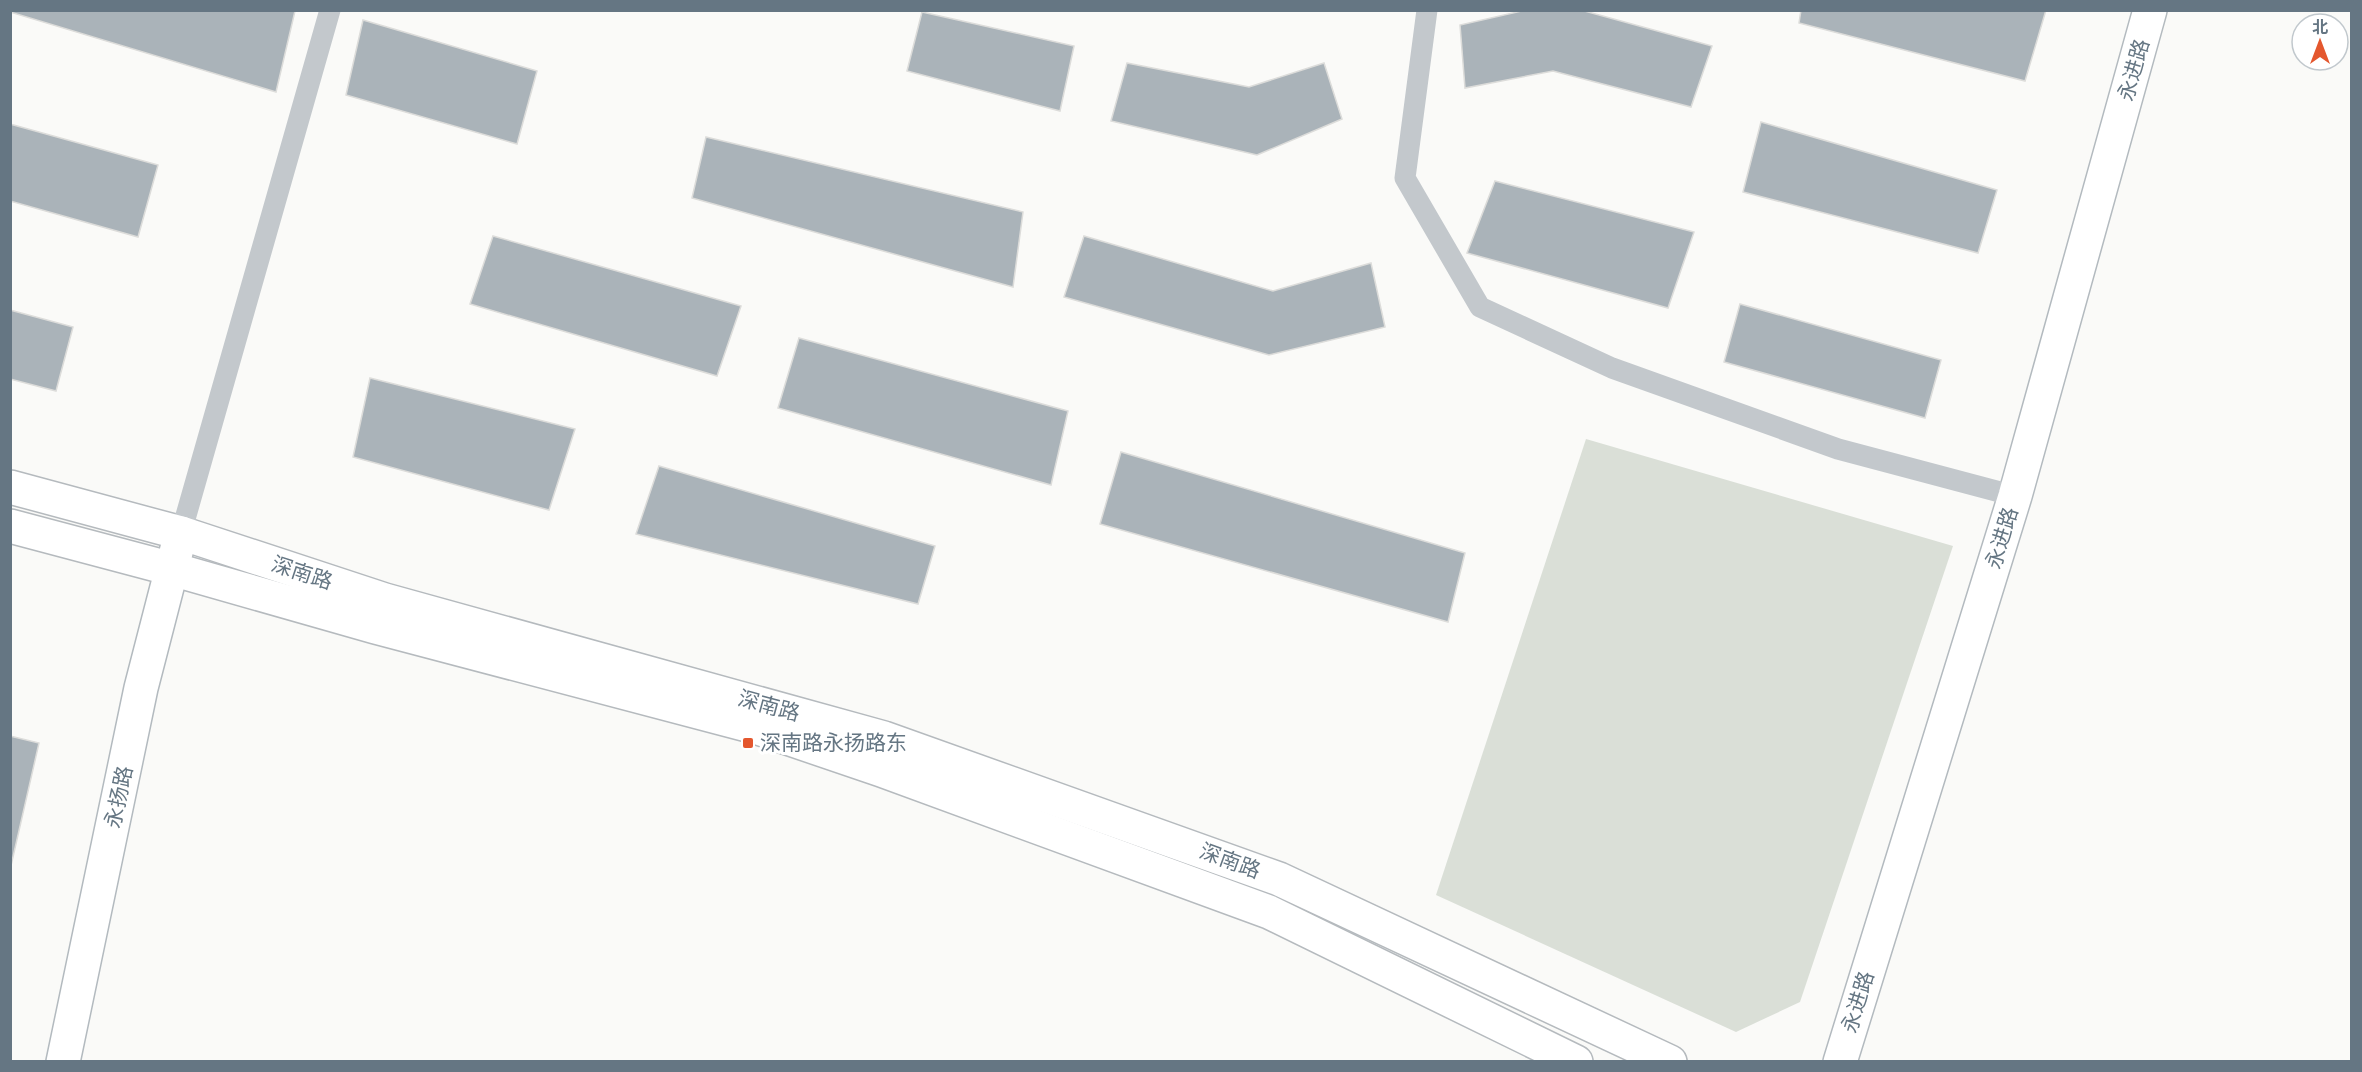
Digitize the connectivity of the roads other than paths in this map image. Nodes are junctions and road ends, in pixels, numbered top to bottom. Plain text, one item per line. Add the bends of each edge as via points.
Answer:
1 (330, 10) edge
2 (1427, 10) edge
3 (2150, 10) edge
4 (10, 487) edge
5 (2015, 496) junction
6 (10, 526) edge
7 (182, 533) junction
8 (172, 568) junction
9 (63, 1062) edge
10 (1576, 1062) edge
11 (1670, 1062) edge
12 (1840, 1062) edge

1 - 7 lane
2 - 5 lane via 1405,178 1480,307 1612,368 1838,449
3 - 5 main road, 永进路
4 - 7 main road, 深南路
5 - 12 main road, 永进路
6 - 8 main road, 深南路
7 - 8 main road, 永扬路
7 - 11 main road, 深南路 via 385,600 884,738 1279,879
8 - 9 main road, 永扬路 via 141,688
8 - 10 main road, 深南路 via 387,630 755,727 881,770 1269,912

